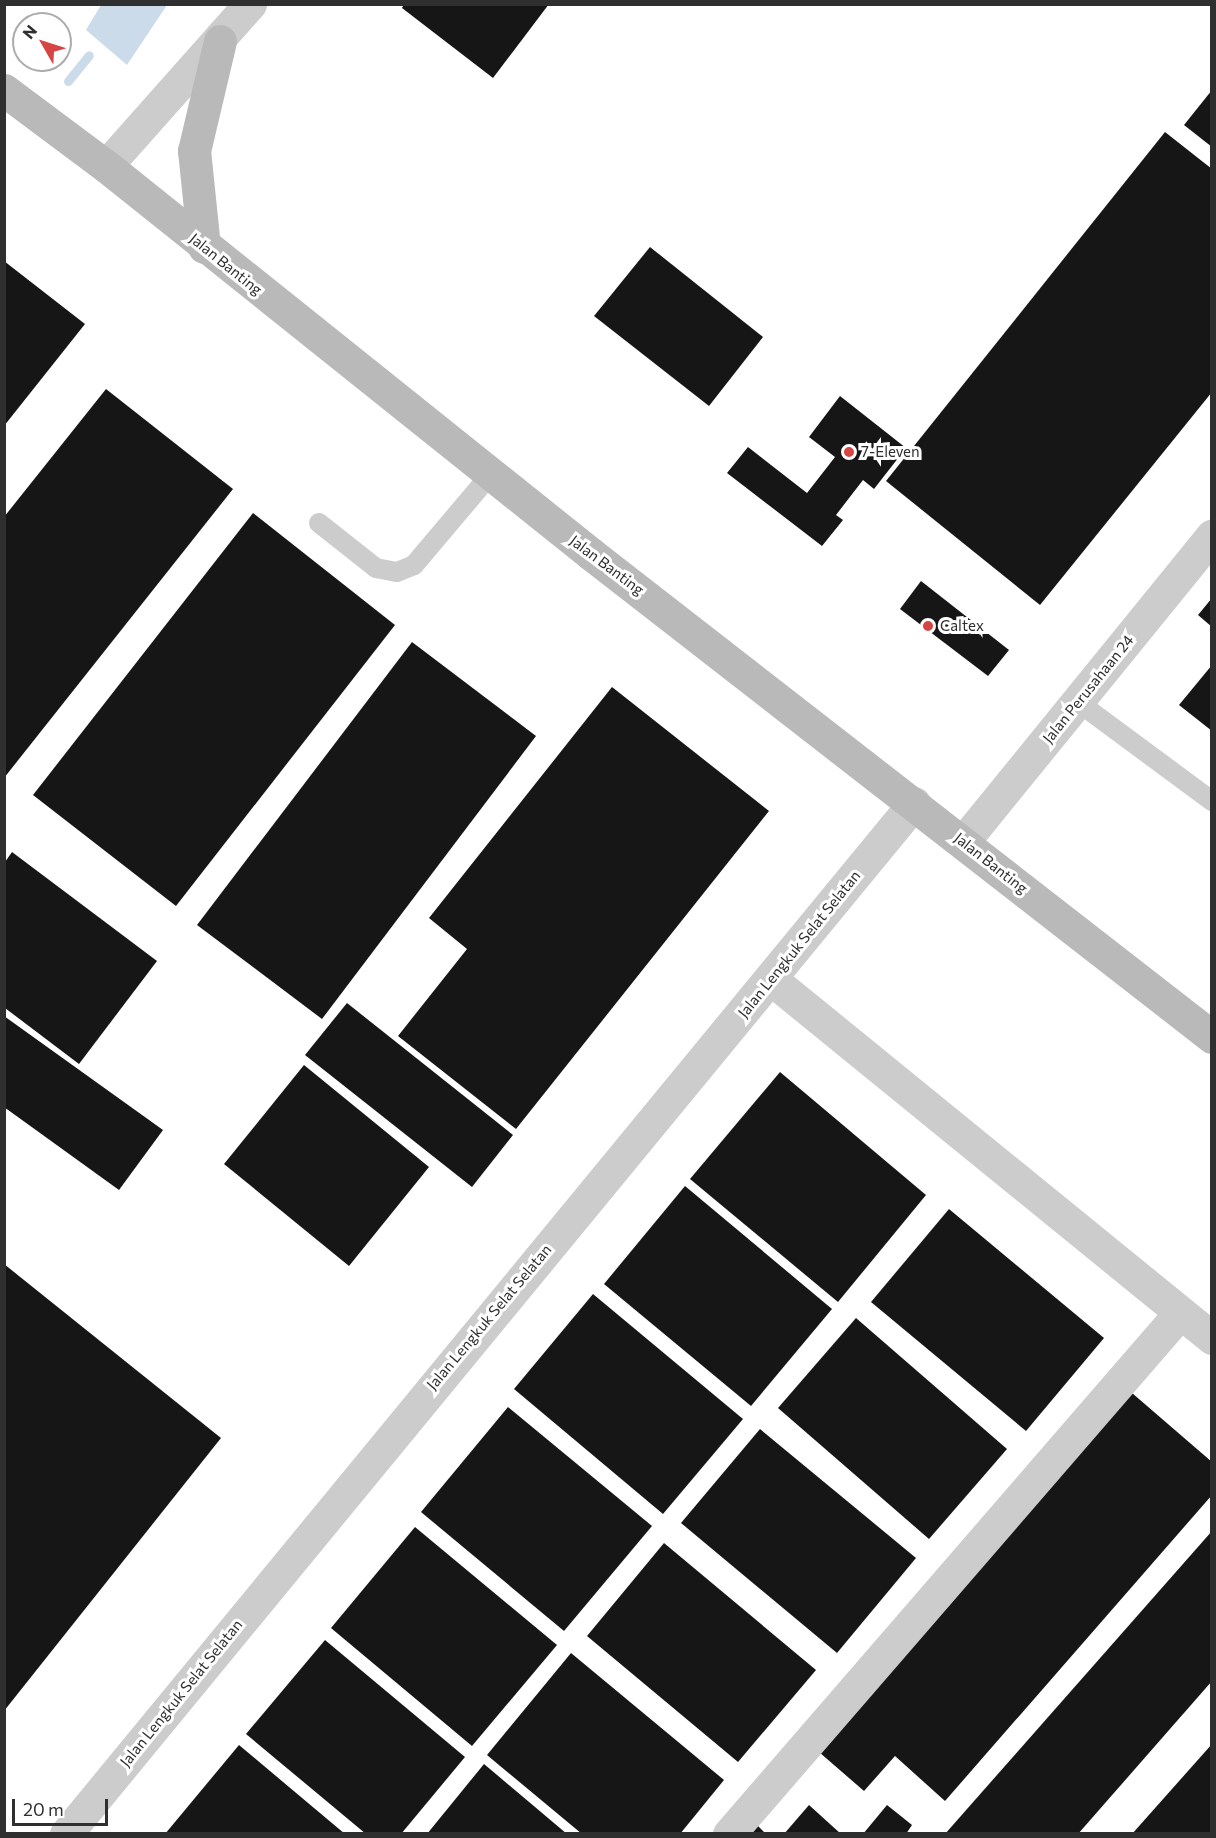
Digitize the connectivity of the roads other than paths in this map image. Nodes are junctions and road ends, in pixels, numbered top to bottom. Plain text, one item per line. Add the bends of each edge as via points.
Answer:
1 (250, 4) edge
2 (220, 41) junction
3 (4, 90) edge
4 (106, 166) junction
5 (204, 247) junction
6 (491, 474) junction
7 (319, 523) dead end
8 (1212, 536) edge
9 (1078, 702) junction
10 (1212, 801) edge
11 (914, 803) junction
12 (963, 842) junction
13 (771, 979) junction
14 (1212, 1037) edge
15 (1180, 1313) junction
16 (1212, 1338) edge
17 (96, 1797) junction
18 (66, 1833) edge
19 (98, 1833) edge
20 (729, 1833) edge

1 - 2 street
2 - 4 street
2 - 5 main road via 194,151
3 - 4 main road, Jalan Banting
4 - 5 main road, Jalan Banting
5 - 6 main road, Jalan Banting
6 - 7 lane via 414,565 397,572 376,568
6 - 11 main road, Jalan Banting
8 - 9 street, Jalan Perusahaan 24
9 - 10 lane
9 - 12 street, Jalan Perusahaan 24
11 - 12 main road, Jalan Banting
11 - 13 street, Jalan Lengkuk Selat Selatan
12 - 14 main road, Jalan Banting
13 - 15 street
13 - 17 street, Jalan Lengkuk Selat Selatan
15 - 16 street
15 - 20 street
17 - 18 street, Jalan Lengkuk Selat Selatan
17 - 19 street

